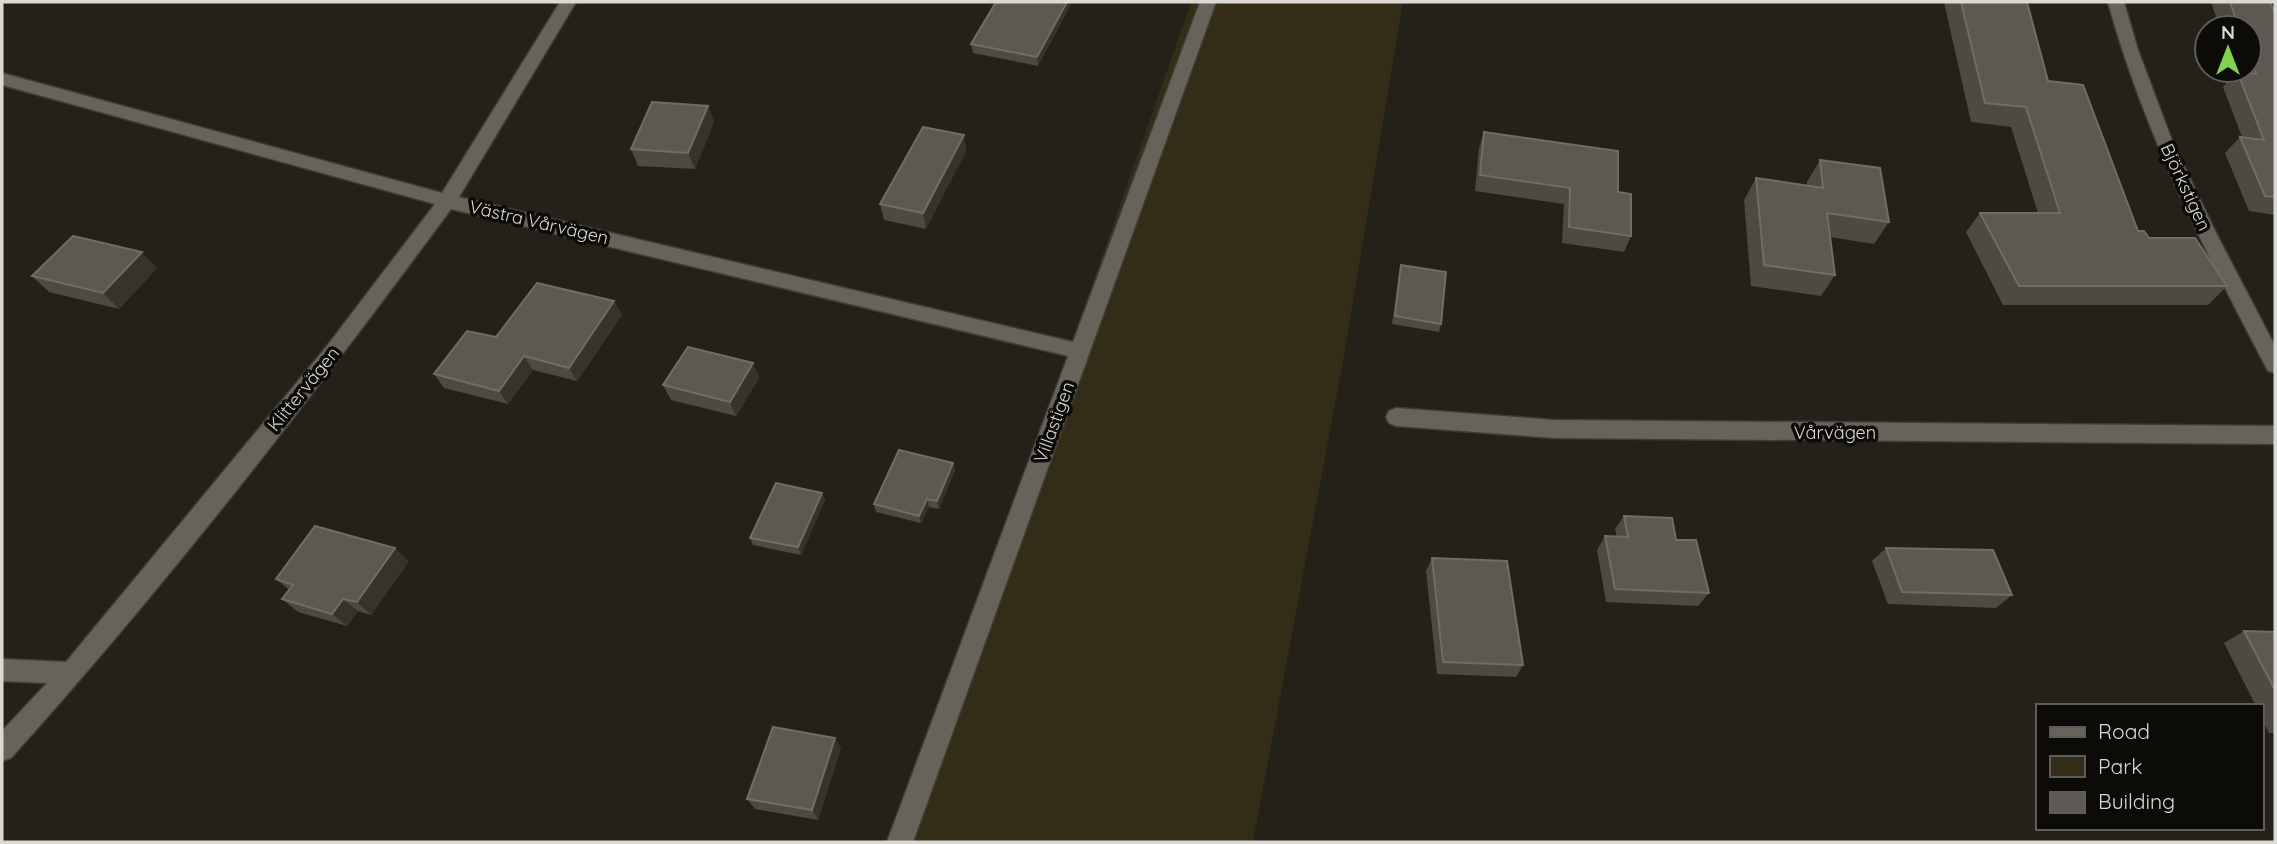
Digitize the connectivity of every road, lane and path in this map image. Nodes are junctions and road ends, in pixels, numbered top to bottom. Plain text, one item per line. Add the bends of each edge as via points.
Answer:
1 (568, 2) edge
2 (1209, 2) edge
3 (2116, 2) edge
4 (2, 79) edge
5 (447, 201) junction
6 (1080, 351) junction
7 (2275, 365) edge
8 (1396, 417) dead end
9 (2275, 435) edge
10 (2, 670) edge
11 (72, 673) junction
12 (2, 749) edge
13 (900, 842) edge

1 - 5 street, Klittervägen
2 - 6 street, Villastigen
3 - 7 street, Björkstigen via 2152,115
4 - 5 street, Västra Vårvägen
5 - 6 street, Västra Vårvägen
5 - 11 street, Klittervägen via 334,352
6 - 13 street, Villastigen
8 - 9 street, Vårvägen via 1554,429
10 - 11 street
11 - 12 street, Klittervägen

